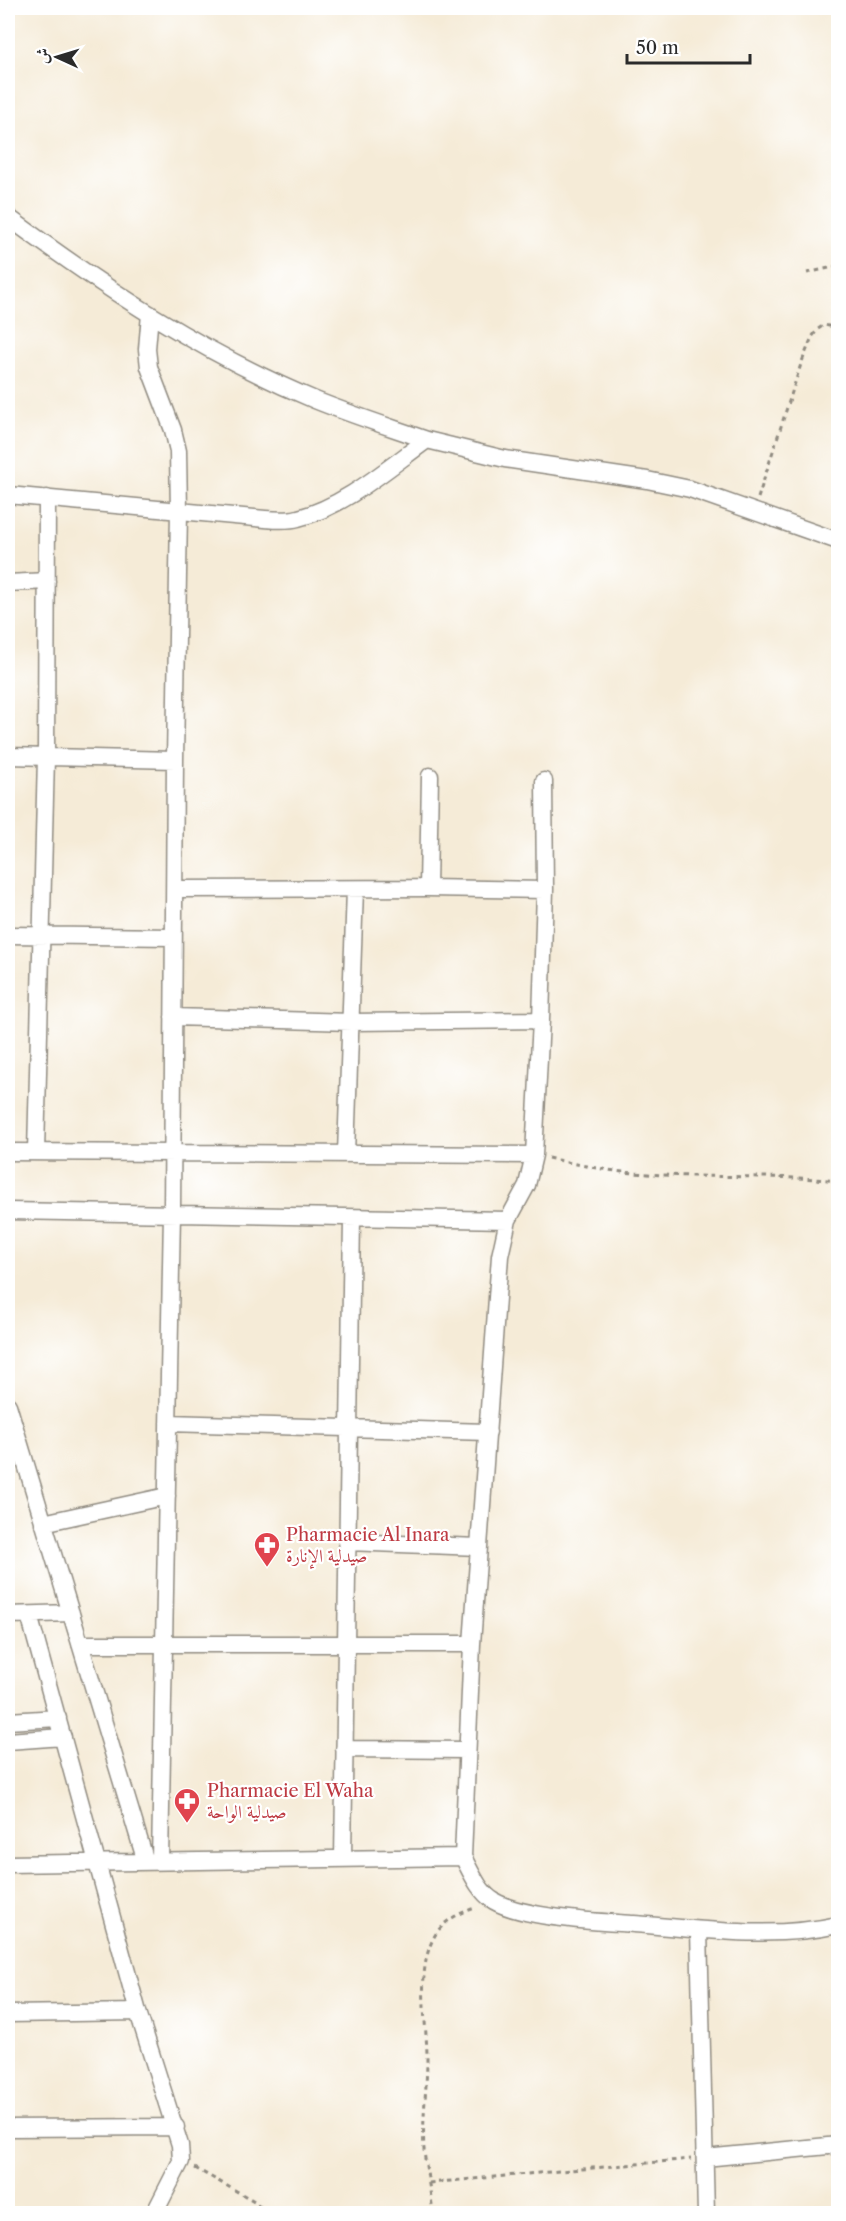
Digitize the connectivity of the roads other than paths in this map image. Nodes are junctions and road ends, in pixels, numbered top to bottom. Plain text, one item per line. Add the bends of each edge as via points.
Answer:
1 (8, 217) edge
2 (150, 314) junction
3 (427, 440) junction
4 (8, 495) edge
5 (47, 498) junction
6 (179, 511) junction
7 (838, 542) edge
8 (47, 581) junction
9 (8, 583) edge
10 (8, 756) edge
11 (46, 757) junction
12 (174, 760) junction
13 (430, 776) dead end
14 (544, 781) dead end
15 (355, 888) junction
16 (428, 888) junction
17 (175, 889) junction
18 (545, 890) junction
19 (8, 934) edge
20 (43, 936) junction
21 (173, 937) junction
22 (173, 1017) junction
23 (542, 1020) junction
24 (351, 1022) junction
25 (8, 1152) edge
26 (36, 1152) junction
27 (171, 1153) junction
28 (346, 1154) junction
29 (534, 1155) junction
30 (8, 1211) edge
31 (172, 1214) junction
32 (352, 1218) junction
33 (508, 1220) junction
34 (8, 1405) edge
35 (168, 1423) junction
36 (349, 1428) junction
37 (488, 1432) junction
38 (167, 1496) junction
39 (43, 1523) junction
40 (347, 1542) junction
41 (478, 1547) junction
42 (71, 1613) junction
43 (8, 1615) edge
44 (29, 1615) junction
45 (164, 1643) junction
46 (346, 1643) junction
47 (80, 1644) junction
48 (471, 1644) junction
49 (57, 1718) junction
50 (8, 1721) edge
51 (63, 1737) junction
52 (8, 1742) edge
53 (344, 1749) junction
54 (467, 1750) junction
55 (463, 1857) junction
56 (343, 1859) junction
57 (97, 1862) junction
58 (153, 1862) junction
59 (8, 1864) edge
60 (838, 1925) edge
61 (699, 1930) junction
62 (138, 2012) junction
63 (8, 2014) edge
64 (176, 2127) junction
65 (8, 2128) edge
66 (838, 2145) edge
67 (705, 2158) junction
68 (154, 2214) edge
69 (706, 2214) edge

1 - 2 street
2 - 3 street via 197,342 316,400
2 - 6 street via 149,367 178,451
3 - 6 street via 360,488 297,519
3 - 7 street via 506,459 690,489
4 - 5 street
5 - 6 street
5 - 8 street
6 - 12 street
8 - 9 street
8 - 11 street
10 - 11 street
11 - 12 street
11 - 20 street
12 - 17 street
13 - 16 street
14 - 18 street
15 - 16 street
15 - 17 street
15 - 24 street
16 - 18 street
17 - 21 street
18 - 23 street
19 - 20 street
20 - 21 street
20 - 26 street
21 - 22 street
22 - 24 street
22 - 27 street
23 - 24 street
23 - 29 street
24 - 28 street
25 - 26 street
26 - 27 street
27 - 28 street
27 - 31 street
28 - 29 street
29 - 33 street via 527,1185
30 - 31 street
31 - 32 street
31 - 35 street
32 - 33 street
32 - 36 street
33 - 37 street via 499,1267
34 - 39 street
35 - 36 street
35 - 38 street
36 - 37 street
36 - 40 street
37 - 41 street
38 - 39 street
38 - 45 street
39 - 42 street
40 - 41 street
40 - 46 street
41 - 48 street
42 - 44 street
42 - 47 street
43 - 44 street
44 - 49 street
45 - 46 street
45 - 47 street
45 - 58 street
46 - 48 street
46 - 53 street
47 - 58 street
48 - 54 street
49 - 50 street
49 - 51 street
51 - 52 street
51 - 57 street
53 - 54 street
53 - 56 street
54 - 55 street
55 - 56 street
55 - 61 street via 480,1888 493,1901 514,1909 579,1920
56 - 58 street
57 - 58 street
57 - 59 street
57 - 62 street
60 - 61 street via 811,1931 757,1933
61 - 67 street
62 - 63 street
62 - 64 street
64 - 65 street
64 - 68 street via 181,2161
66 - 67 street
67 - 69 street

